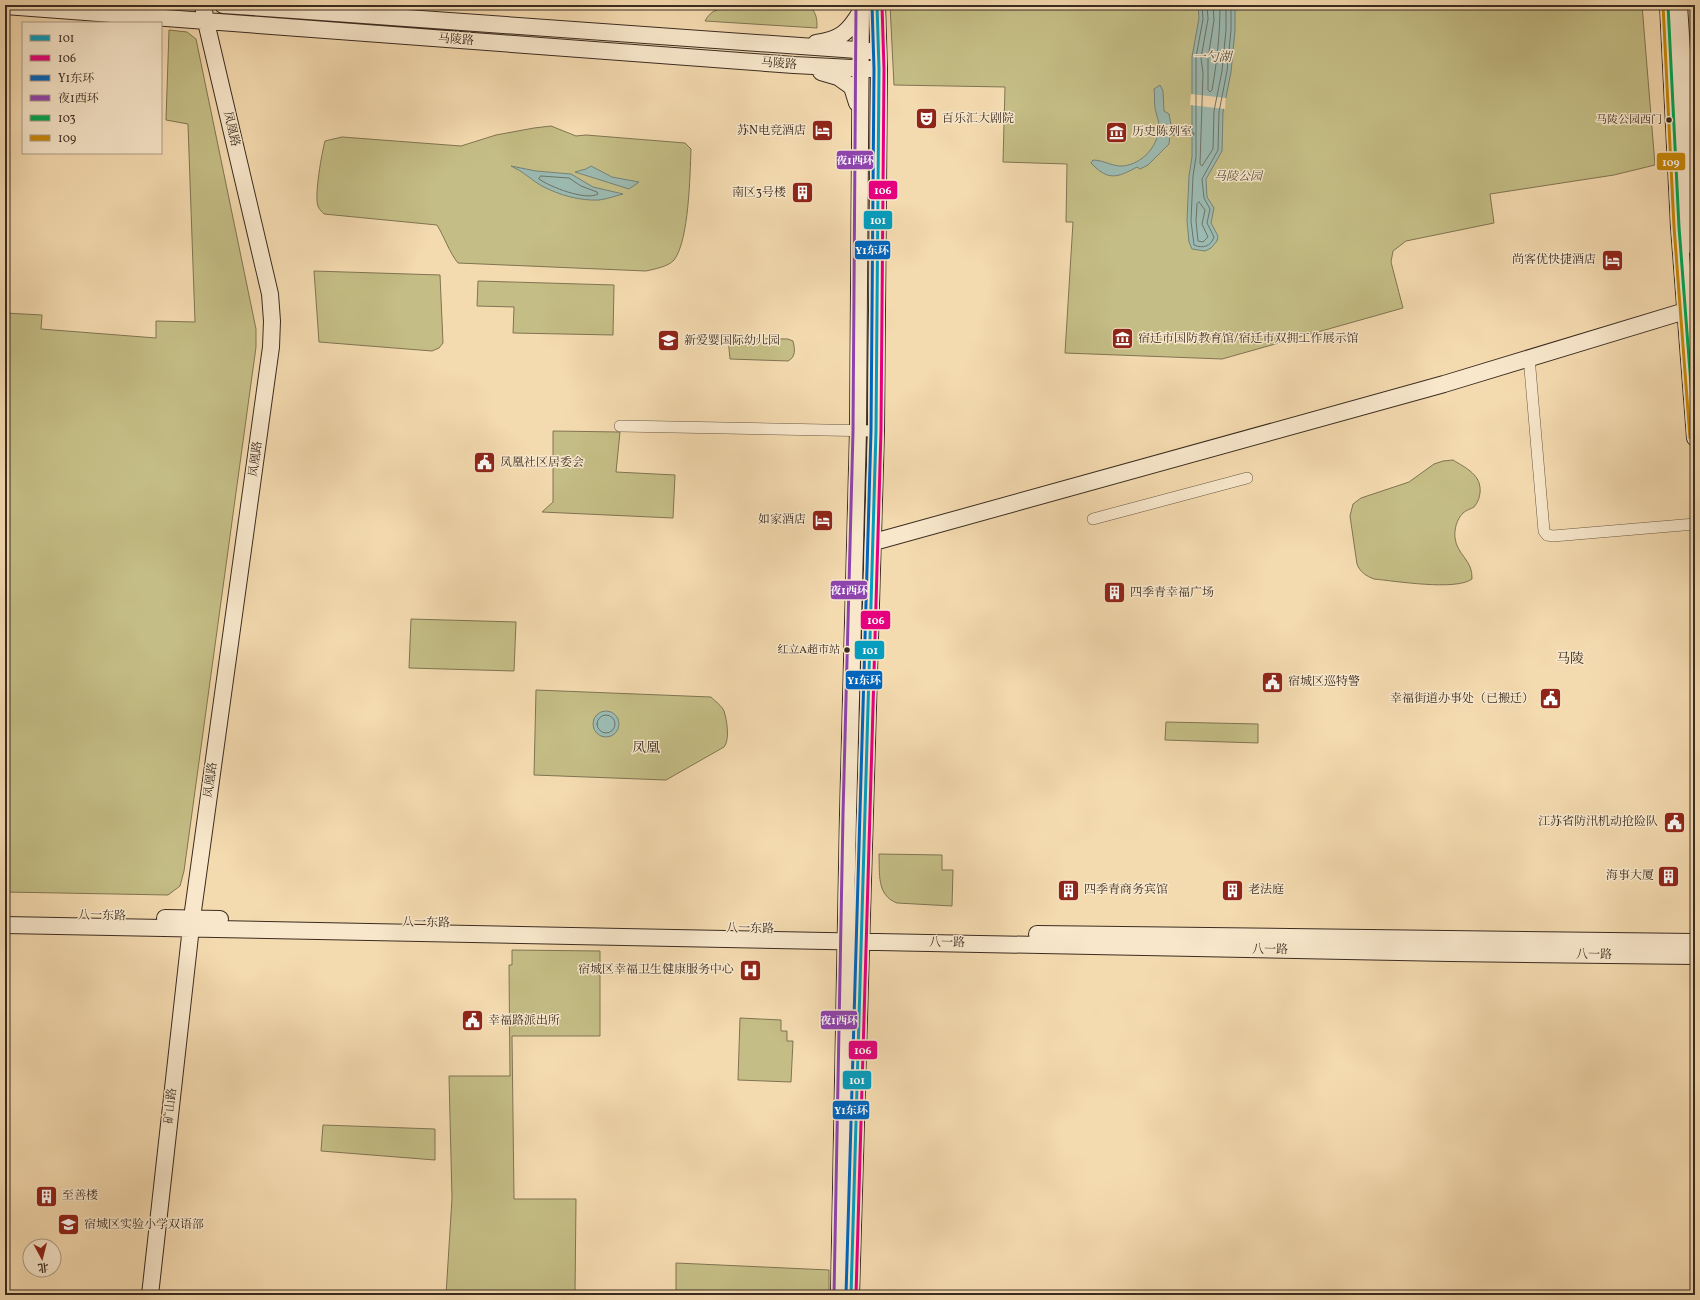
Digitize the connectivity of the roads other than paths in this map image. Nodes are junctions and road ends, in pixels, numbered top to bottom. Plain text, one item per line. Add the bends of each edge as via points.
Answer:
1 (203, 5) edge
2 (223, 5) edge
3 (1668, 5) edge
4 (1679, 5) edge
5 (5, 6) edge
6 (866, 6) edge
7 (206, 22) junction
8 (794, 46) junction
9 (861, 51) junction
10 (878, 51) junction
11 (794, 65) junction
12 (861, 68) junction
13 (878, 70) junction
14 (860, 120) junction
15 (1695, 247) edge
16 (1690, 309) edge
17 (1529, 358) junction
18 (620, 426) dead end
19 (858, 431) junction
20 (876, 431) junction
21 (1695, 438) edge
22 (1247, 478) dead end
23 (1093, 519) dead end
24 (1695, 524) edge
25 (874, 542) junction
26 (5, 914) edge
27 (191, 924) junction
28 (5, 925) edge
29 (854, 936) junction
30 (1695, 942) edge
31 (1695, 956) edge
32 (150, 1295) edge
33 (839, 1295) edge
34 (851, 1295) edge

1 - 7 main road, 凤凰路
2 - 8 main road, 马陵路
3 - 16 main road
4 - 15 main road
5 - 7 main road, 马陵路
6 - 8 main road via 849,30 836,38
6 - 9 main road
6 - 10 main road
7 - 11 main road, 马陵路
7 - 27 main road, 凤凰路 via 270,294 272,321 261,423
8 - 9 main road, 马陵路
9 - 10 main road, 马陵路
9 - 12 main road
10 - 13 main road
11 - 12 main road, 马陵路
11 - 14 main road via 838,77 852,87
12 - 13 main road, 马陵路
12 - 14 main road
13 - 20 main road
14 - 19 main road
16 - 17 main road
16 - 21 main road
17 - 24 street via 1544,531 1547,534 1553,536
17 - 25 main road via 1444,384
18 - 19 street
19 - 20 street
19 - 29 main road via 848,807
20 - 25 main road
22 - 23 street
25 - 29 main road
26 - 27 main road, 八一东路
27 - 28 main road, 八一东路
27 - 29 main road, 八一东路
27 - 32 main road, 矿山路
29 - 30 main road, 八一路
29 - 31 main road, 八一路
29 - 33 main road
29 - 34 main road

